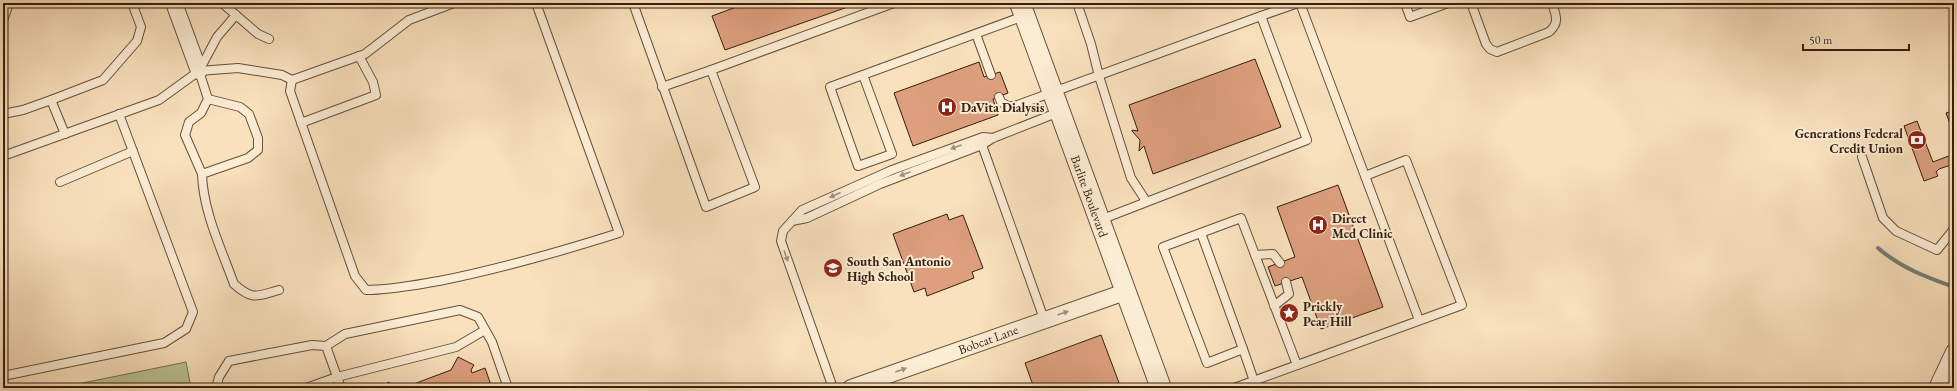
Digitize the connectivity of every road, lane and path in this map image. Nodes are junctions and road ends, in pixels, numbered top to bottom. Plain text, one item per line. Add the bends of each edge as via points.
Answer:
1 (9, 3) edge
2 (132, 3) edge
3 (174, 3) edge
4 (222, 3) edge
5 (454, 3) edge
6 (536, 3) edge
7 (633, 3) edge
8 (894, 3) edge
9 (1077, 3) edge
10 (1299, 3) edge
11 (1405, 3) edge
12 (1448, 3) edge
13 (1471, 3) edge
14 (1552, 3) edge
15 (1022, 9) edge
16 (236, 15) junction
17 (1261, 16) junction
18 (3, 21) edge
19 (976, 34) junction
20 (269, 39) dead end
21 (359, 56) junction
22 (711, 70) junction
23 (199, 71) junction
24 (863, 75) junction
25 (991, 75) dead end
26 (1099, 76) junction
27 (292, 80) junction
28 (662, 87) junction
29 (999, 97) dead end
30 (208, 99) junction
31 (51, 100) junction
32 (1057, 102) junction
33 (3, 114) edge
34 (119, 114) junction
35 (301, 123) junction
36 (64, 134) junction
37 (993, 138) junction
38 (982, 145) junction
39 (133, 151) junction
40 (3, 156) edge
41 (1862, 157) dead end
42 (202, 174) junction
43 (1365, 176) junction
44 (60, 182) dead end
45 (1146, 201) junction
46 (1099, 220) junction
47 (792, 221) junction
48 (1954, 229) edge
49 (1201, 233) junction
50 (1255, 254) junction
51 (1280, 263) dead end
52 (1286, 282) dead end
53 (279, 290) dead end
54 (1125, 292) junction
55 (1274, 306) junction
56 (1044, 319) junction
57 (1419, 320) junction
58 (485, 330) junction
59 (326, 346) junction
60 (1243, 349) junction
61 (1954, 352) edge
62 (1297, 365) junction
63 (3, 376) edge
64 (337, 377) junction
65 (1254, 381) junction
66 (216, 388) edge
67 (306, 388) edge
68 (341, 388) edge
69 (508, 388) edge
70 (833, 388) edge
71 (851, 388) edge
72 (1161, 388) edge
73 (1234, 388) edge
74 (1937, 388) edge

1 - 18 lane
2 - 31 lane via 140,27 137,41 103,80
3 - 23 street
4 - 16 lane
5 - 21 lane via 409,20 366,54
6 - 35 lane via 619,233 467,276 390,290 366,290 355,276
7 - 28 lane
8 - 22 lane
9 - 26 lane
10 - 17 lane
10 - 43 lane
11 - 12 lane via 1410,17
13 - 14 lane via 1486,44 1497,52 1549,32 1557,19
15 - 19 lane
15 - 32 street, Barlite Boulevard
16 - 20 lane via 258,34
16 - 23 lane via 217,37
17 - 26 lane
17 - 45 lane via 1307,140
19 - 24 lane
19 - 25 lane
21 - 27 lane
21 - 35 lane via 373,82 376,95
22 - 28 lane
22 - 28 lane via 755,187 706,207
23 - 27 lane via 238,68 282,75
23 - 30 lane
23 - 34 lane via 159,100
24 - 24 lane via 830,87 858,166 892,154
26 - 32 lane
26 - 45 lane via 1131,178
27 - 35 lane via 290,91
29 - 32 lane via 1001,102 1008,106
30 - 42 lane via 201,113 188,122 185,135
30 - 42 lane via 240,107 249,114 258,138 258,150 248,158
31 - 33 lane via 24,110
31 - 36 lane
32 - 37 lane via 1034,120
32 - 46 street, Barlite Boulevard
34 - 36 lane
34 - 39 lane
36 - 40 lane
37 - 38 lane
37 -> 47 lane via 983,137 892,170 802,210
38 -> 47 lane via 880,184 807,218
38 - 56 lane
39 - 44 lane
39 - 63 lane via 193,312 186,329 164,343
41 - 48 lane via 1883,218 1896,232 1937,250
42 - 53 lane via 202,189 207,208 234,284 243,292 254,296
43 - 57 lane
43 - 57 lane via 1406,160 1462,305
45 - 46 lane
46 - 54 street, Barlite Boulevard
47 -> 70 lane via 783,231 781,241
49 - 50 lane via 1241,218
49 - 60 lane
49 - 60 lane via 1164,247 1207,362
50 - 51 lane via 1273,254
50 - 55 lane
52 - 55 lane via 1288,294
56 -> 54 street, Bobcat Lane
54 - 72 street, Barlite Boulevard
55 - 62 lane
71 -> 56 street, Bobcat Lane
57 - 62 lane
58 - 59 lane via 478,317 460,310 344,334
58 - 64 lane via 456,346
58 - 69 lane via 492,342
59 - 64 lane
59 - 66 lane via 312,345 229,361 219,377
60 - 65 lane
61 - 74 street
62 - 65 lane
64 - 67 lane
64 - 68 lane
65 - 73 lane

